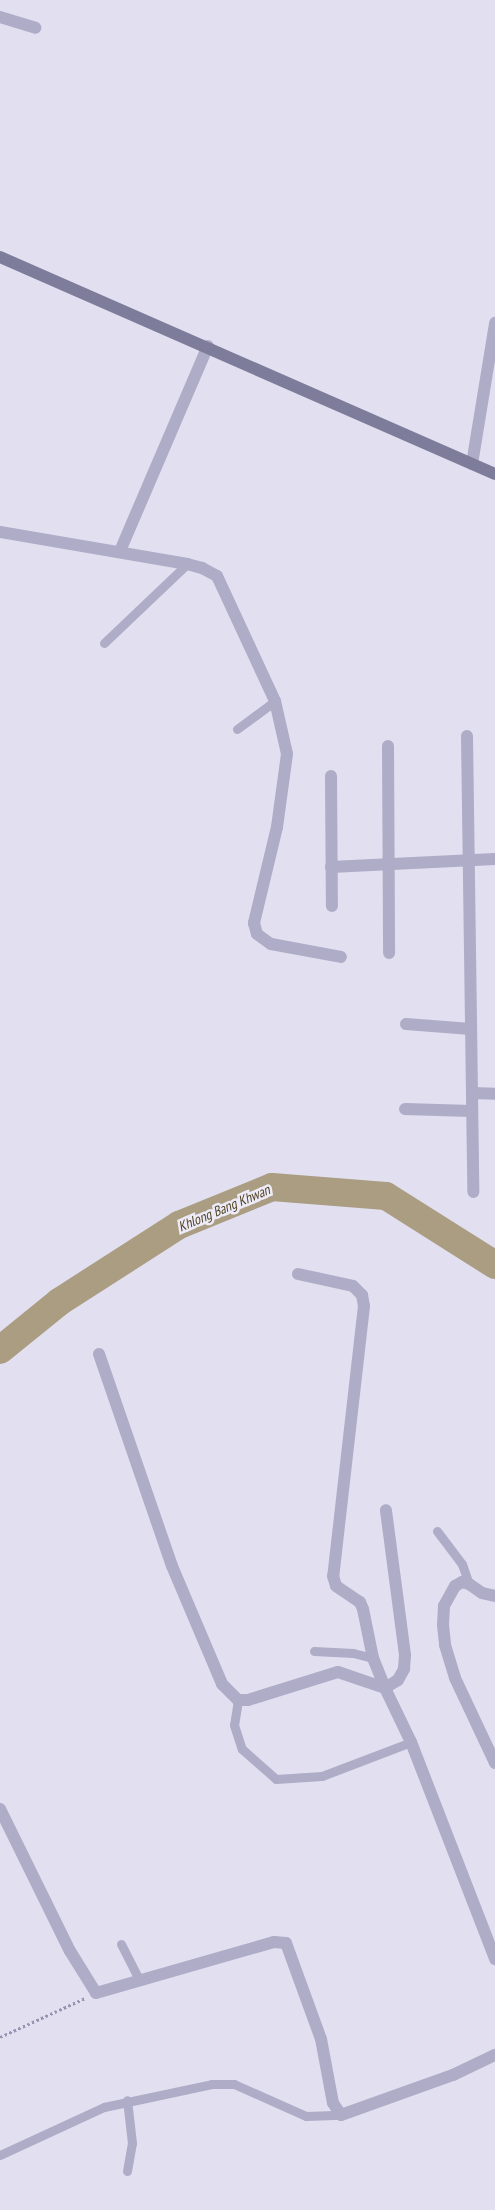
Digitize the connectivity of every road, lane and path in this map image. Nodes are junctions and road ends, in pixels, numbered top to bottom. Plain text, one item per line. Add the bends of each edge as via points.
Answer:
1 (0, 16) edge
2 (34, 28) dead end
3 (0, 257) edge
4 (495, 323) edge
5 (208, 346) junction
6 (472, 464) junction
7 (495, 474) edge
8 (0, 532) edge
9 (120, 551) junction
10 (187, 564) junction
11 (104, 643) dead end
12 (275, 701) junction
13 (238, 729) dead end
14 (467, 736) dead end
15 (388, 746) dead end
16 (331, 776) dead end
17 (495, 859) edge
18 (468, 861) junction
19 (388, 865) junction
20 (331, 867) junction
21 (332, 906) dead end
22 (389, 953) dead end
23 (341, 957) dead end
24 (406, 1024) dead end
25 (471, 1029) junction
26 (472, 1093) junction
27 (495, 1094) edge
28 (405, 1110) dead end
29 (472, 1111) junction
30 (473, 1192) dead end
31 (298, 1274) dead end
32 (99, 1354) dead end
33 (386, 1510) dead end
34 (437, 1531) dead end
35 (469, 1584) junction
36 (495, 1596) edge
37 (314, 1651) dead end
38 (373, 1658) junction
39 (385, 1688) junction
40 (238, 1700) junction
41 (411, 1742) junction
42 (495, 1763) edge
43 (0, 1809) edge
44 (122, 1944) dead end
45 (495, 1959) edge
46 (139, 1979) junction
47 (96, 1993) junction
48 (0, 2037) edge
49 (495, 2055) edge
50 (127, 2100) junction
51 (340, 2114) junction
52 (0, 2155) edge
53 (127, 2171) dead end

1 - 2 street
3 - 5 main road
4 - 6 street
5 - 6 main road
5 - 9 street
6 - 7 main road
8 - 9 street
9 - 10 street
10 - 11 lane
10 - 12 street via 217,576
12 - 13 lane
12 - 23 street via 286,754 277,827 260,895 257,934 271,944
14 - 18 street
15 - 19 street
16 - 20 street
17 - 18 street
18 - 19 street
18 - 25 street
19 - 20 street
19 - 22 street
20 - 21 street
24 - 25 street
25 - 26 street
26 - 27 street
26 - 29 street
28 - 29 street
29 - 30 street
31 - 38 street via 352,1286 362,1294 364,1306 333,1576 336,1586 360,1602
32 - 40 street via 172,1566 222,1684
33 - 39 street via 405,1654 404,1669 398,1680
34 - 35 lane via 462,1564
35 - 36 street via 482,1593
35 - 42 street via 455,1586 444,1606 445,1645 455,1678
37 - 38 lane via 353,1653
38 - 39 street
39 - 40 street via 338,1672 248,1700
39 - 41 street
40 - 41 lane via 234,1725 242,1749 276,1779 322,1776
41 - 45 street
43 - 47 street via 70,1951
44 - 46 lane
46 - 47 street
46 - 51 street via 274,1942 286,1943 321,2039 333,2103
47 - 48 path
49 - 51 street via 453,2075
50 - 51 lane via 212,2084 234,2084 306,2116
50 - 52 lane via 70,2120
50 - 53 lane via 132,2143

